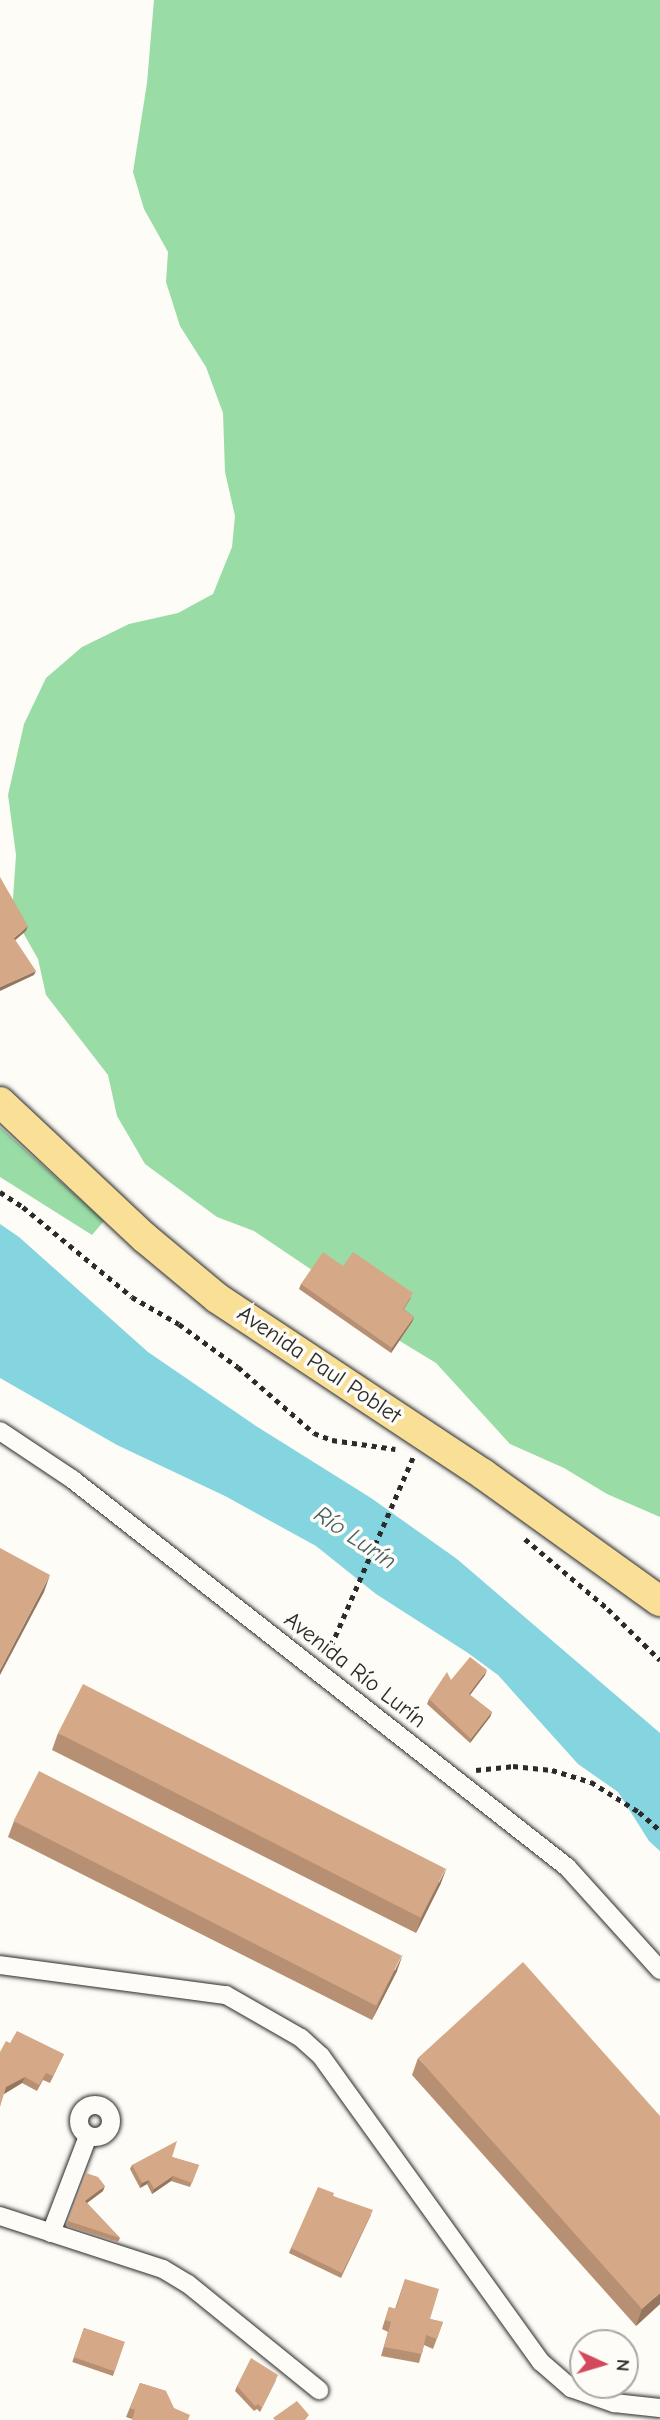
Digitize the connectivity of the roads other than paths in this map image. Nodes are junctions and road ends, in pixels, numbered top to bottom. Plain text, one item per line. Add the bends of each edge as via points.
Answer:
1 (0, 1102) edge
2 (0, 1431) edge
3 (660, 1601) edge
4 (0, 1965) edge
5 (660, 1970) edge
6 (88, 2136) dead end
7 (0, 2216) edge
8 (51, 2233) junction
9 (319, 2390) dead end
10 (660, 2408) edge

1 - 3 main road, Avenida Paul Poblet via 145,1238 217,1298 483,1474
2 - 5 street, Avenida Río Lurín via 72,1479 567,1867
4 - 10 street via 226,1996 301,2038 321,2056 541,2362 571,2388 614,2403
6 - 8 street
7 - 8 street
8 - 9 street via 163,2269

